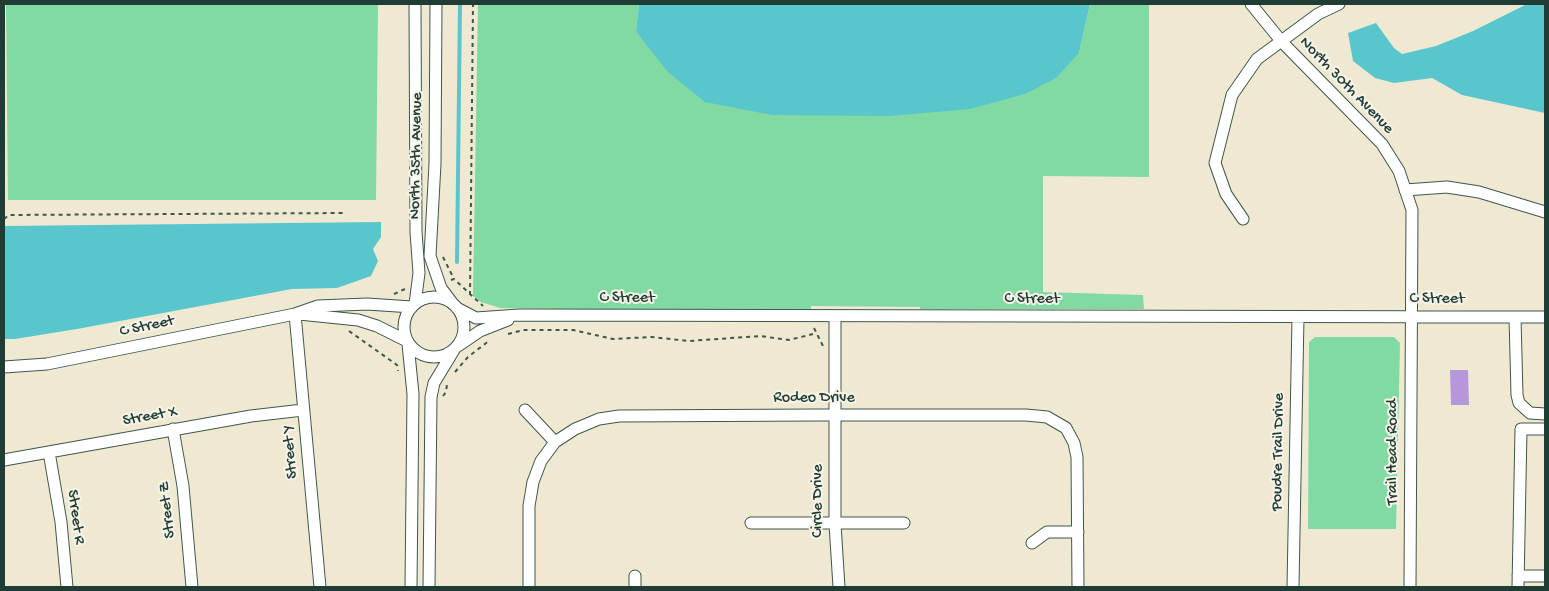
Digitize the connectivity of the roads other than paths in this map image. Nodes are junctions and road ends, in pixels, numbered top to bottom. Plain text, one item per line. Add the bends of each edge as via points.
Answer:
1 (415, 4) edge
2 (436, 4) edge
3 (1251, 4) edge
4 (1339, 4) edge
5 (1282, 42) junction
6 (1405, 190) junction
7 (1545, 212) edge
8 (1243, 219) dead end
9 (414, 305) junction
10 (455, 306) junction
11 (295, 314) junction
12 (519, 315) junction
13 (835, 316) junction
14 (1411, 316) junction
15 (1298, 317) junction
16 (1515, 317) junction
17 (1545, 317) edge
18 (408, 342) junction
19 (456, 348) junction
20 (4, 367) edge
21 (304, 410) junction
22 (525, 410) dead end
23 (1545, 414) edge
24 (835, 415) junction
25 (173, 429) junction
26 (1545, 429) edge
27 (554, 442) junction
28 (49, 452) junction
29 (4, 460) edge
30 (751, 523) dead end
31 (904, 523) dead end
32 (835, 524) junction
33 (1078, 532) junction
34 (1032, 543) dead end
35 (1545, 576) edge
36 (1518, 582) edge
37 (67, 587) edge
38 (192, 587) edge
39 (320, 587) edge
40 (411, 587) edge
41 (429, 587) edge
42 (529, 587) edge
43 (839, 587) edge
44 (1078, 587) edge
45 (1293, 587) edge
46 (1410, 587) edge

1 - 9 street, North 35th Avenue via 416,232 420,273
2 - 10 street, North 35th Avenue via 435,164 430,256 441,288
3 - 5 street, North 30th Avenue
4 - 5 street via 1318,14
5 - 6 street, North 30th Avenue via 1382,144 1399,171
5 - 8 street via 1257,59 1232,95 1221,130 1215,163 1226,194
6 - 7 street via 1447,187 1479,192
6 - 14 street, North 30th Avenue via 1412,210
9 - 10 street via 438,298
9 - 11 street, C Street via 318,306
9 - 18 street via 404,323
10 - 12 street, C Street via 476,318
10 - 19 street via 461,315 464,331
11 - 18 street, C Street via 358,320
11 - 20 street, C Street via 46,364
11 - 21 street, Street Y
12 - 13 street, C Street
12 - 19 street, C Street via 480,331
13 - 15 street, C Street
13 - 24 street, Circle Drive
14 - 15 street, C Street
14 - 16 street, C Street
14 - 46 street, Trail Head Road
15 - 45 street, Poudre Trail Drive
16 - 17 street, C Street
16 - 23 street via 1519,403 1530,414
18 - 19 street via 415,351 435,358
18 - 40 street via 412,394
19 - 41 street via 434,383 431,397
21 - 25 street, Street X
21 - 39 street, Street Y
22 - 27 street
24 - 27 street, Rodeo Drive via 606,417 575,429
24 - 32 street, Circle Drive
24 - 33 street, Rodeo Drive via 1026,415 1053,419 1066,428 1074,443
25 - 28 street, Street X
25 - 38 street, Street Z via 183,486
26 - 36 street via 1521,429
27 - 42 street, Rodeo Drive via 541,461 533,482 529,506
28 - 29 street, Street X
28 - 37 street, Street R via 61,522
30 - 32 street
31 - 32 street
32 - 43 street, Circle Drive
33 - 34 street via 1047,532
33 - 44 street, Rodeo Drive
35 - 36 street

